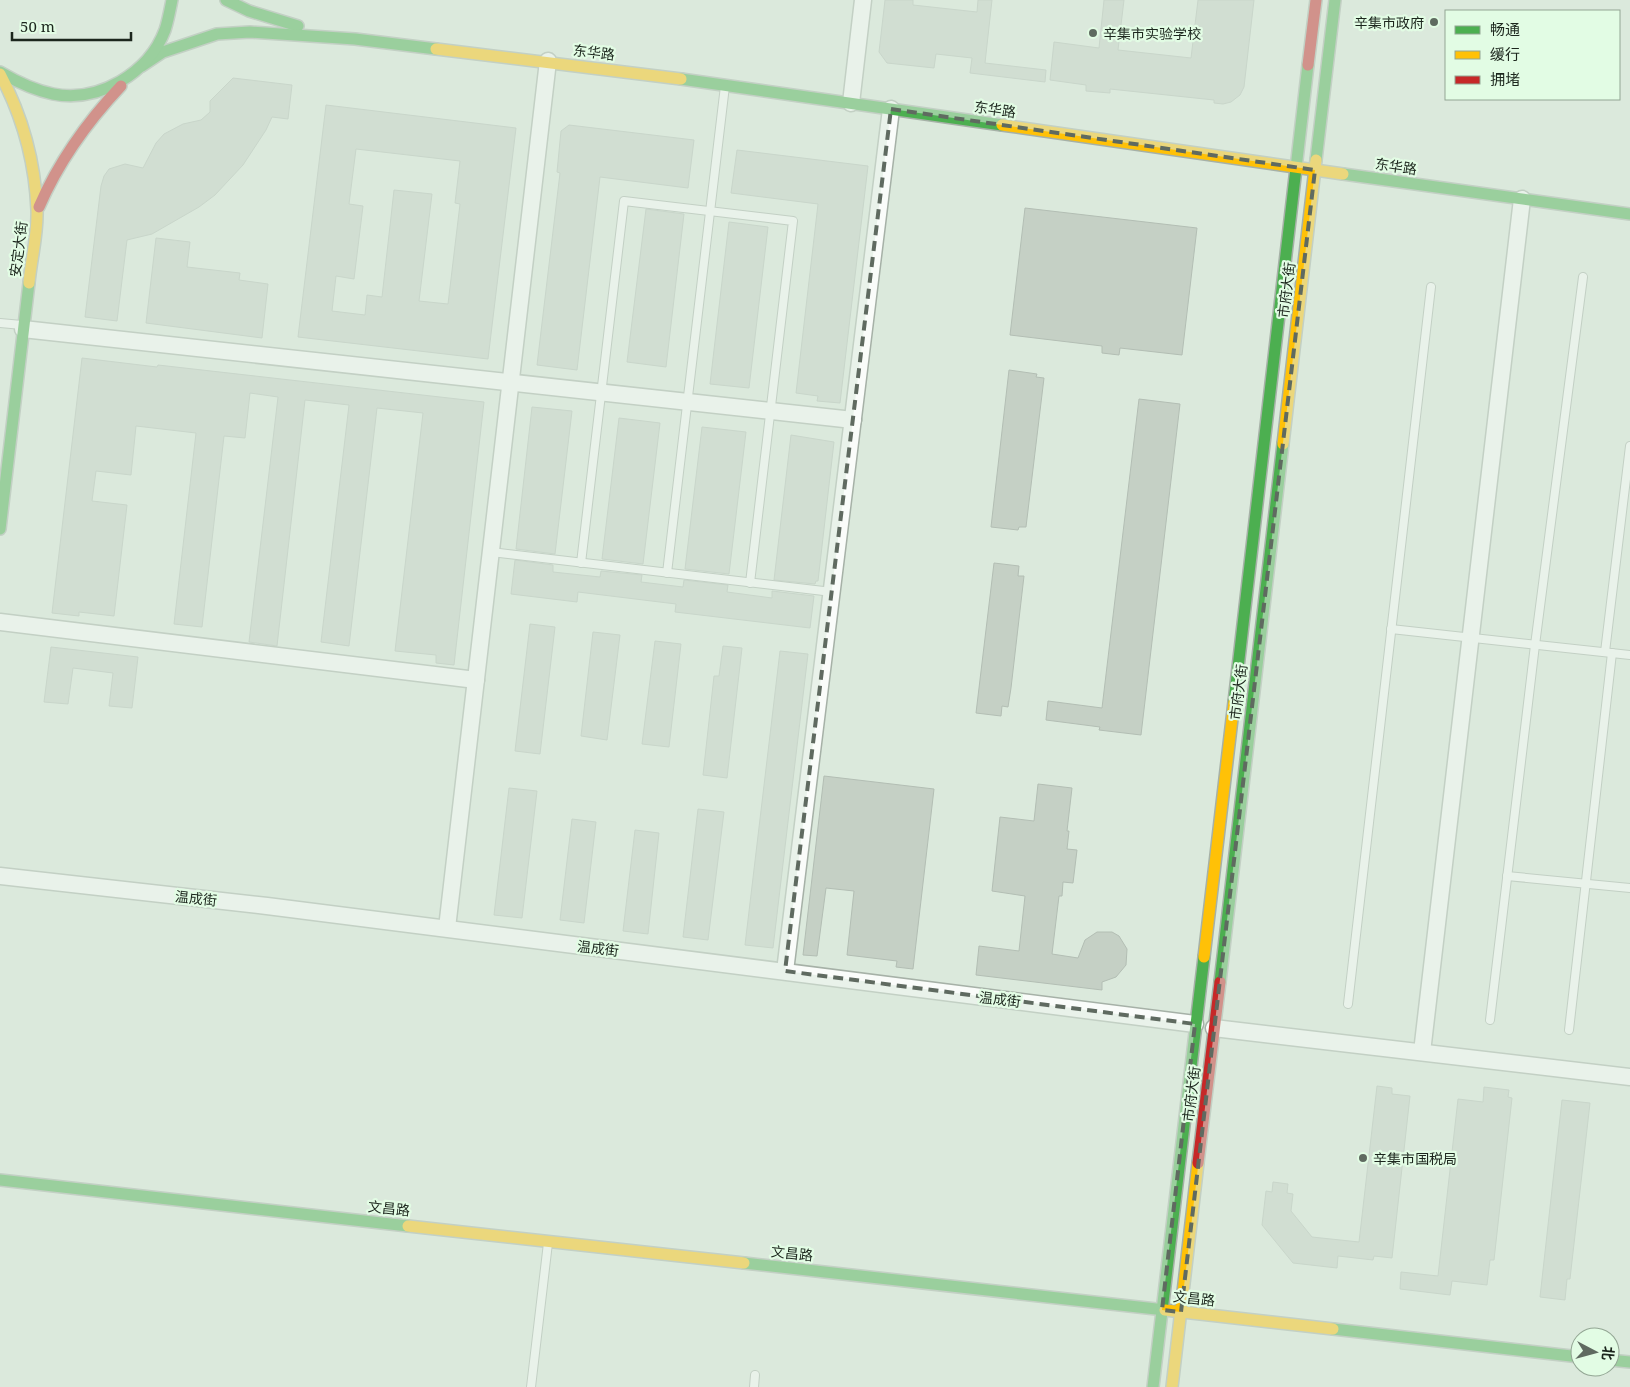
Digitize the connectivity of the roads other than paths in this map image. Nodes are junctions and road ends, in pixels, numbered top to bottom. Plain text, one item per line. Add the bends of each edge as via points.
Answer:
1 (172, 0) edge
2 (226, 0) edge
3 (863, 0) edge
4 (1316, 0) edge
5 (1335, 0) edge
6 (355, 39) junction
7 (548, 61) junction
8 (142, 66) junction
9 (0, 73) edge
10 (131, 76) junction
11 (725, 84) junction
12 (851, 103) junction
13 (891, 109) junction
14 (1296, 167) junction
15 (1315, 170) junction
16 (1522, 199) junction
17 (37, 211) junction
18 (710, 211) junction
19 (1630, 214) edge
20 (1582, 277) dead end
21 (1431, 287) dead end
22 (0, 323) edge
23 (24, 327) junction
24 (511, 382) junction
25 (601, 392) junction
26 (687, 402) junction
27 (770, 411) junction
28 (853, 420) junction
29 (1630, 446) edge
30 (0, 529) edge
31 (491, 552) junction
32 (581, 563) junction
33 (667, 573) junction
34 (750, 583) junction
35 (832, 592) junction
36 (0, 622) edge
37 (1391, 629) junction
38 (1471, 638) junction
39 (1535, 645) junction
40 (1608, 653) junction
41 (1630, 655) edge
42 (476, 680) junction
43 (0, 876) edge
44 (1507, 876) junction
45 (1585, 884) junction
46 (1630, 888) edge
47 (446, 928) junction
48 (785, 971) junction
49 (1348, 1004) dead end
50 (1490, 1020) dead end
51 (1195, 1024) junction
52 (1214, 1028) junction
53 (1568, 1030) dead end
54 (1422, 1052) junction
55 (1630, 1077) edge
56 (0, 1180) edge
57 (548, 1241) junction
58 (1162, 1310) junction
59 (1180, 1312) junction
60 (1570, 1356) edge
61 (754, 1375) dead end
62 (531, 1387) edge
63 (754, 1387) edge
64 (1153, 1387) edge
65 (1172, 1387) edge

1 - 8 street via 166,29
2 - 6 street via 306,29
3 - 12 street
4 - 14 street, 市府大街
5 - 15 street, 市府大街
6 - 7 street, 东华路
6 - 8 street via 250,32 217,34 163,52
7 - 11 street, 东华路
7 - 24 street
8 - 10 street
9 - 10 street via 28,89 61,97 105,90
9 - 17 street via 27,135
10 - 17 street via 92,116 69,146
11 - 12 street, 东华路
11 - 18 lane
12 - 13 street, 东华路
13 - 14 street, 东华路
13 - 28 street
14 - 15 street, 东华路
14 - 51 street, 市府大街
15 - 16 street, 东华路
15 - 52 street, 市府大街
16 - 19 street, 东华路
16 - 38 street
17 - 23 street, 安定大街
18 - 25 lane via 624,201
18 - 26 lane
18 - 27 lane via 793,221
20 - 39 lane
21 - 37 lane
22 - 23 lane
23 - 24 street
23 - 30 street, 安定大街
24 - 25 street
24 - 31 street
25 - 26 street
25 - 32 lane
26 - 27 street
26 - 33 lane
27 - 28 street
27 - 34 lane
28 - 35 street
29 - 40 lane
31 - 32 lane
31 - 42 street
32 - 33 lane
33 - 34 lane
34 - 35 lane
35 - 48 street
36 - 42 street
37 - 38 lane
37 - 49 lane
38 - 39 lane
38 - 54 street
39 - 40 lane
39 - 44 lane
40 - 41 lane
40 - 45 lane
42 - 47 street
43 - 47 street, 温成街
44 - 45 lane
44 - 50 lane
45 - 46 lane
45 - 53 lane
47 - 48 street, 温成街
48 - 51 street, 温成街
51 - 58 street, 市府大街
52 - 54 street
52 - 59 street, 市府大街
54 - 55 street
56 - 57 street, 文昌路
57 - 58 street, 文昌路
57 - 62 lane
58 - 59 street, 文昌路
58 - 64 street, 市府大街
59 - 60 street, 文昌路
59 - 65 street, 市府大街
61 - 63 lane

